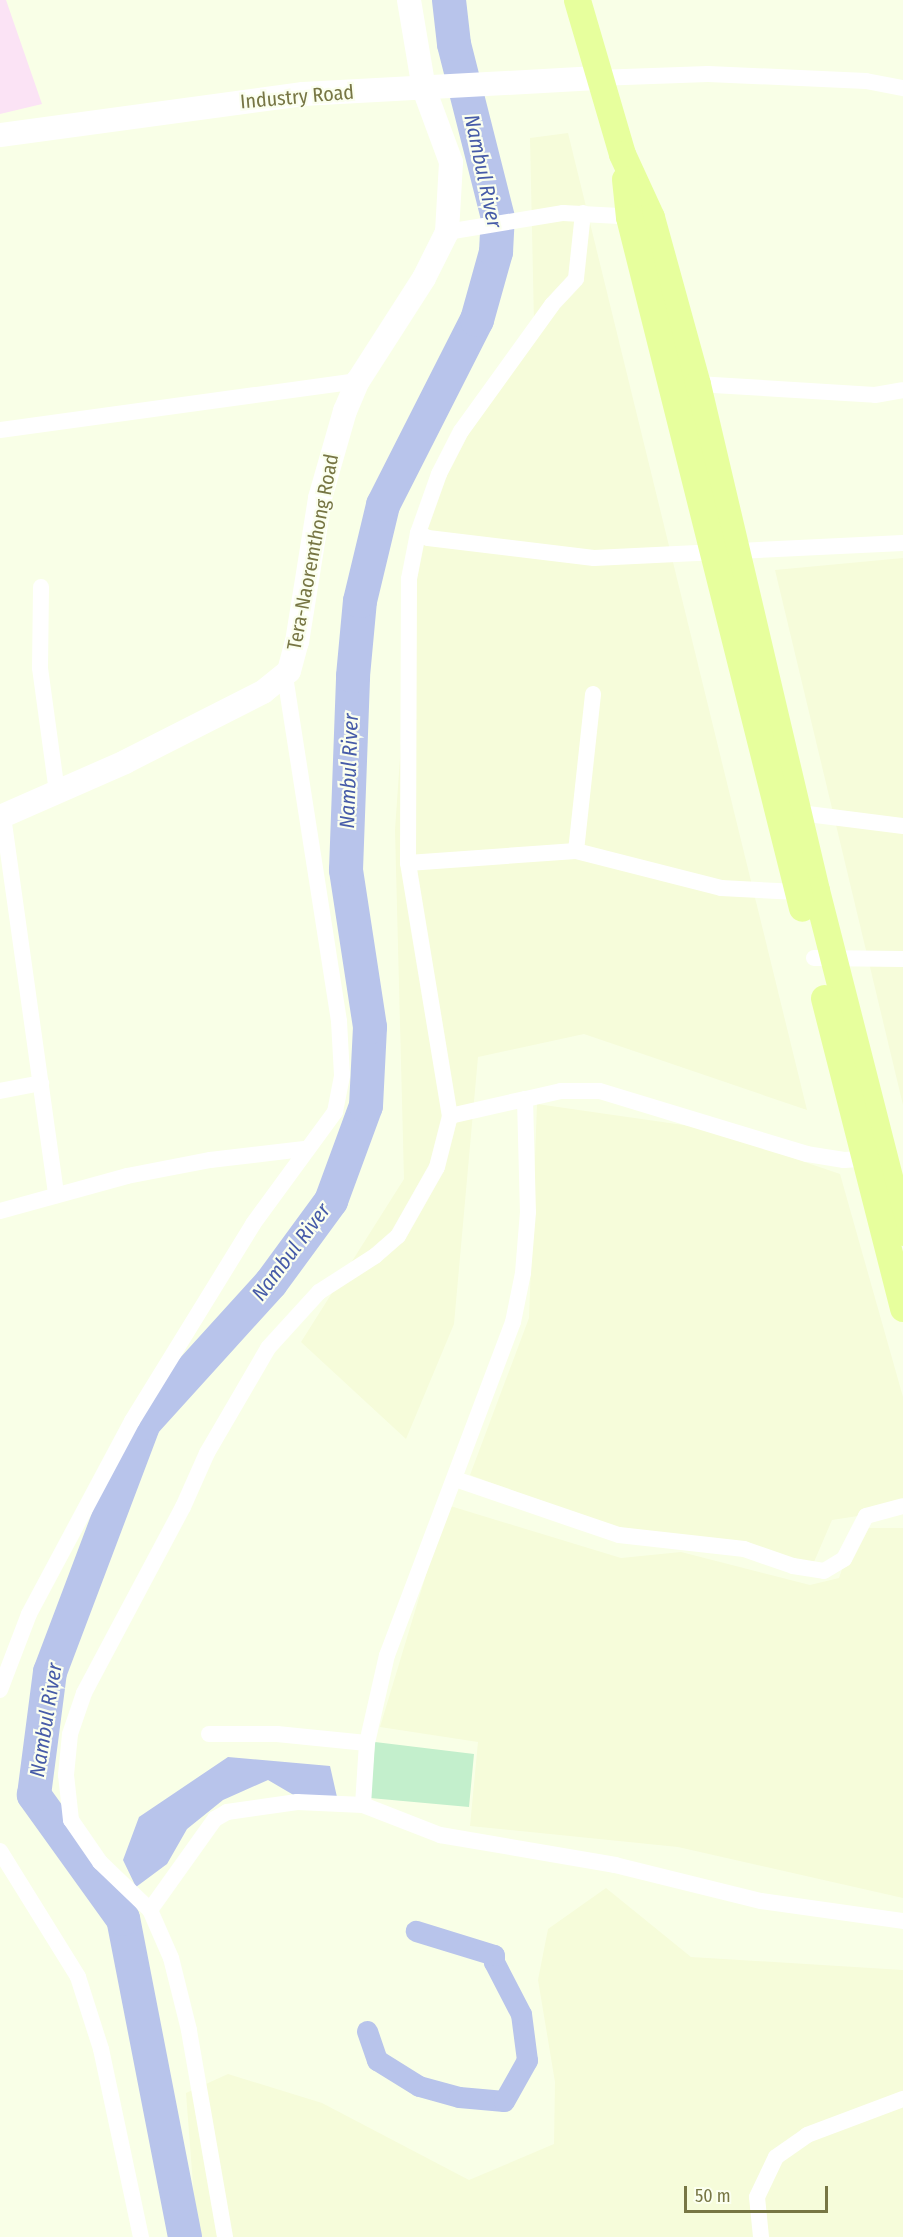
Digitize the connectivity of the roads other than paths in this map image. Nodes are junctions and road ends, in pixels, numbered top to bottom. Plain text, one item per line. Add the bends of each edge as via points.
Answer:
1 (409, 0) edge
2 (577, 0) edge
3 (597, 78) junction
4 (434, 88) junction
5 (903, 88) edge
6 (0, 135) edge
7 (583, 213) junction
8 (640, 217) junction
9 (447, 232) junction
10 (358, 381) junction
11 (697, 384) junction
12 (903, 390) edge
13 (0, 430) edge
14 (418, 533) junction
15 (903, 543) edge
16 (722, 550) junction
17 (41, 587) dead end
18 (285, 677) junction
19 (593, 694) dead end
20 (57, 792) junction
21 (800, 813) junction
22 (2, 816) edge
23 (903, 826) edge
24 (576, 851) junction
25 (408, 862) junction
26 (798, 892) junction
27 (824, 958) junction
28 (903, 959) edge
29 (41, 1083) junction
30 (0, 1092) edge
31 (525, 1099) junction
32 (450, 1116) junction
33 (304, 1149) junction
34 (874, 1158) junction
35 (56, 1196) junction
36 (0, 1211) edge
37 (903, 1232) edge
38 (903, 1308) edge
39 (455, 1479) junction
40 (903, 1506) edge
41 (0, 1690) edge
42 (208, 1734) dead end
43 (367, 1743) junction
44 (363, 1805) junction
45 (0, 1851) edge
46 (150, 1910) junction
47 (903, 1921) edge
48 (903, 2099) edge
49 (141, 2237) edge
50 (225, 2237) edge
51 (761, 2237) edge

1 - 4 street, Tera-Naoremthong Road
2 - 3 main road
3 - 4 street, Industry Road
3 - 5 street via 708,74 866,81
3 - 8 main road
4 - 6 street, Industry Road via 303,94
4 - 9 street, Tera-Naoremthong Road via 451,162
7 - 8 street
7 - 9 street
7 - 14 street via 576,279 552,305 461,430 439,474
8 - 11 main road
8 - 16 main road
9 - 10 street, Tera-Naoremthong Road via 424,278
10 - 13 street
10 - 18 street, Tera-Naoremthong Road via 323,487 297,642
11 - 12 street via 875,395
11 - 16 main road
14 - 16 street via 428,538 564,556
14 - 25 street via 409,579
15 - 16 street
16 - 21 main road
16 - 26 main road
17 - 20 street via 40,668
18 - 20 street, Tera-Naoremthong Road via 126,762
18 - 33 street via 322,897 342,1075 335,1112 323,1132
19 - 24 street
20 - 22 street, Tera-Naoremthong Road
21 - 23 street
21 - 27 main road
22 - 29 street
24 - 25 street
24 - 26 street via 721,888
25 - 32 street
26 - 27 main road
27 - 28 street
27 - 34 main road
29 - 30 street
29 - 35 street
31 - 32 street
31 - 34 street via 561,1091 599,1091 807,1154
31 - 39 street via 528,1212 523,1273 513,1322
32 - 46 street via 437,1167 398,1236 375,1256 319,1292 268,1348 207,1453 183,1507 84,1693 70,1734 66,1774 71,1820 100,1862
33 - 35 street via 210,1160
33 - 41 street via 253,1224 132,1421 29,1614
34 - 37 main road
34 - 38 main road
35 - 36 street
39 - 40 street via 619,1535 744,1549 793,1566 825,1571 844,1559 866,1516
39 - 43 street via 433,1527 387,1655
42 - 43 street via 278,1734
43 - 44 street
44 - 46 street via 297,1802 227,1812 215,1819
44 - 47 street via 440,1835 615,1865 761,1901
45 - 49 street via 78,1977 101,2049
46 - 50 street via 171,1958 189,2030
48 - 51 street via 789,2144 776,2157 757,2197

